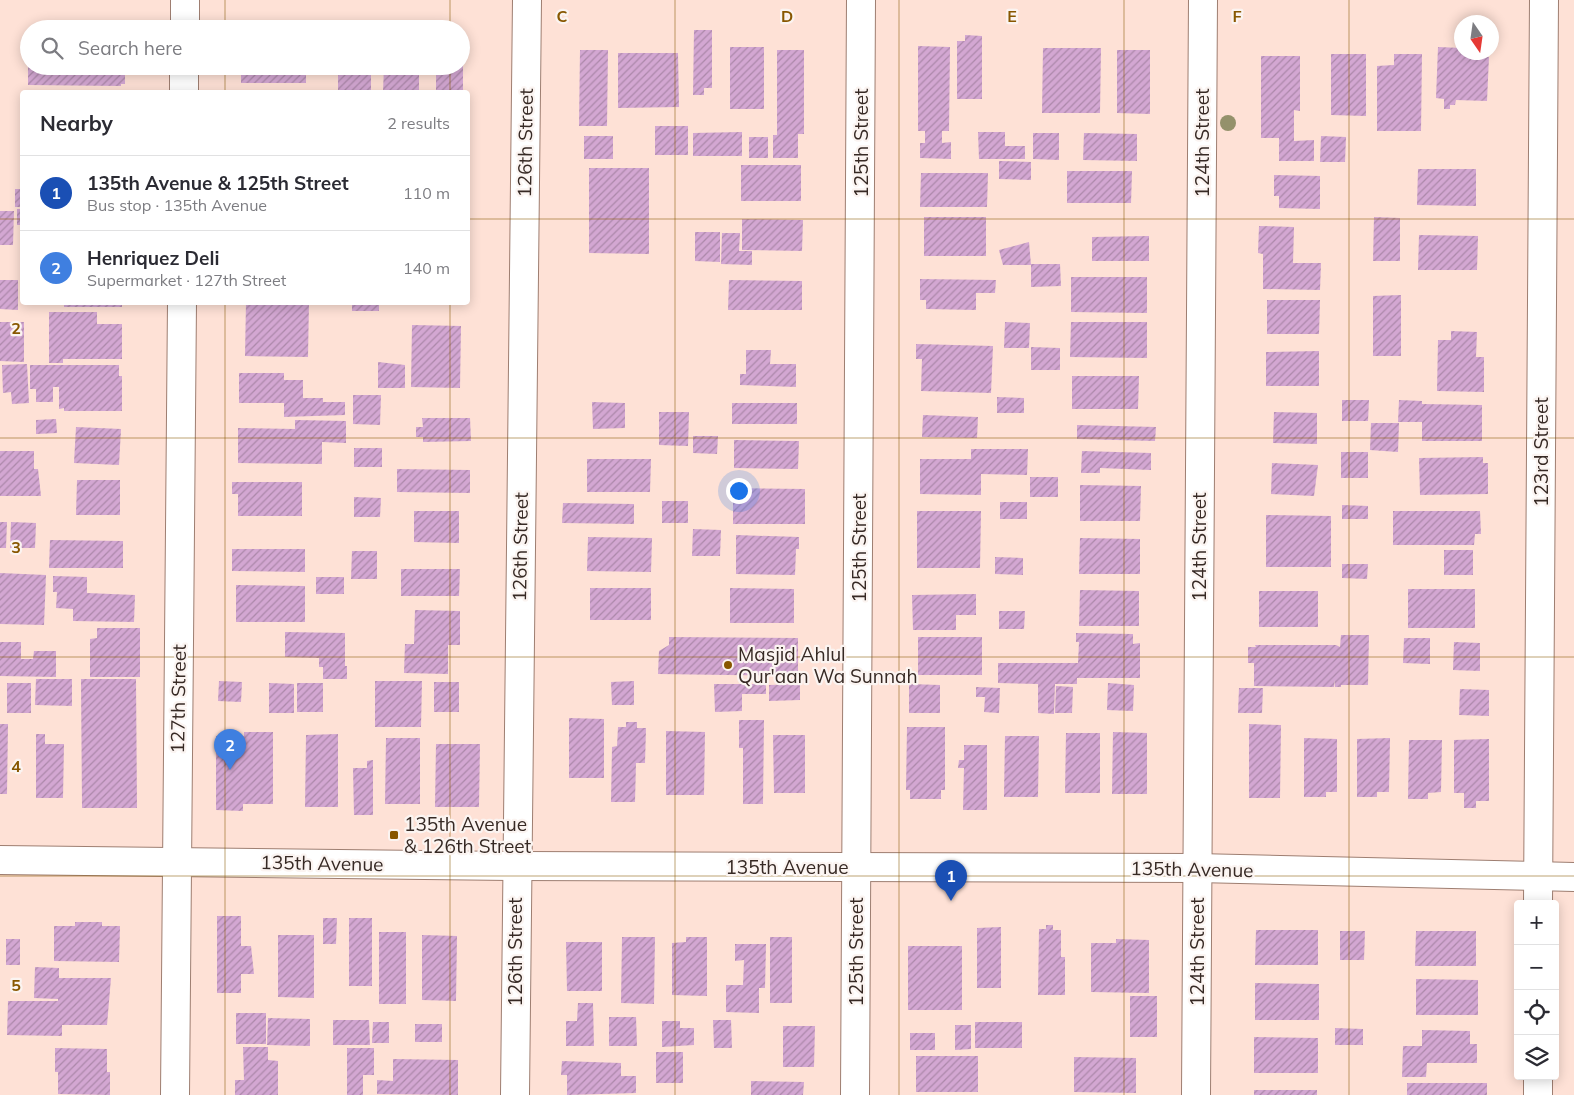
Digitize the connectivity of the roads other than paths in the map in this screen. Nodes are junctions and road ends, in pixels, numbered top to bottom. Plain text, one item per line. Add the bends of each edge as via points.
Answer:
1 (185, 0) edge
2 (527, 0) edge
3 (861, 0) edge
4 (1203, 0) edge
5 (1544, 0) edge
6 (185, 20) edge
7 (184, 75) edge
8 (184, 90) edge
9 (182, 305) edge
10 (0, 860) edge
11 (176, 862) junction
12 (516, 866) junction
13 (857, 868) junction
14 (1197, 868) junction
15 (1574, 877) edge
16 (1538, 891) edge
17 (1538, 1080) edge
18 (175, 1095) edge
19 (515, 1095) edge
20 (856, 1095) edge
21 (1196, 1095) edge
22 (1538, 1095) edge

1 - 6 street
2 - 12 street, 126th Street
3 - 13 street, 125th Street
4 - 14 street, 124th Street
5 - 16 street, 123rd Street
7 - 8 street
9 - 11 street, 127th Street
10 - 11 street, 135th Avenue
11 - 12 street, 135th Avenue
11 - 18 street, 127th Street
12 - 13 street, 135th Avenue
12 - 19 street, 126th Street
13 - 14 street, 135th Avenue
13 - 20 street, 125th Street
14 - 16 street, 135th Avenue
14 - 21 street, 124th Street
15 - 16 street, 135th Avenue
17 - 22 street

